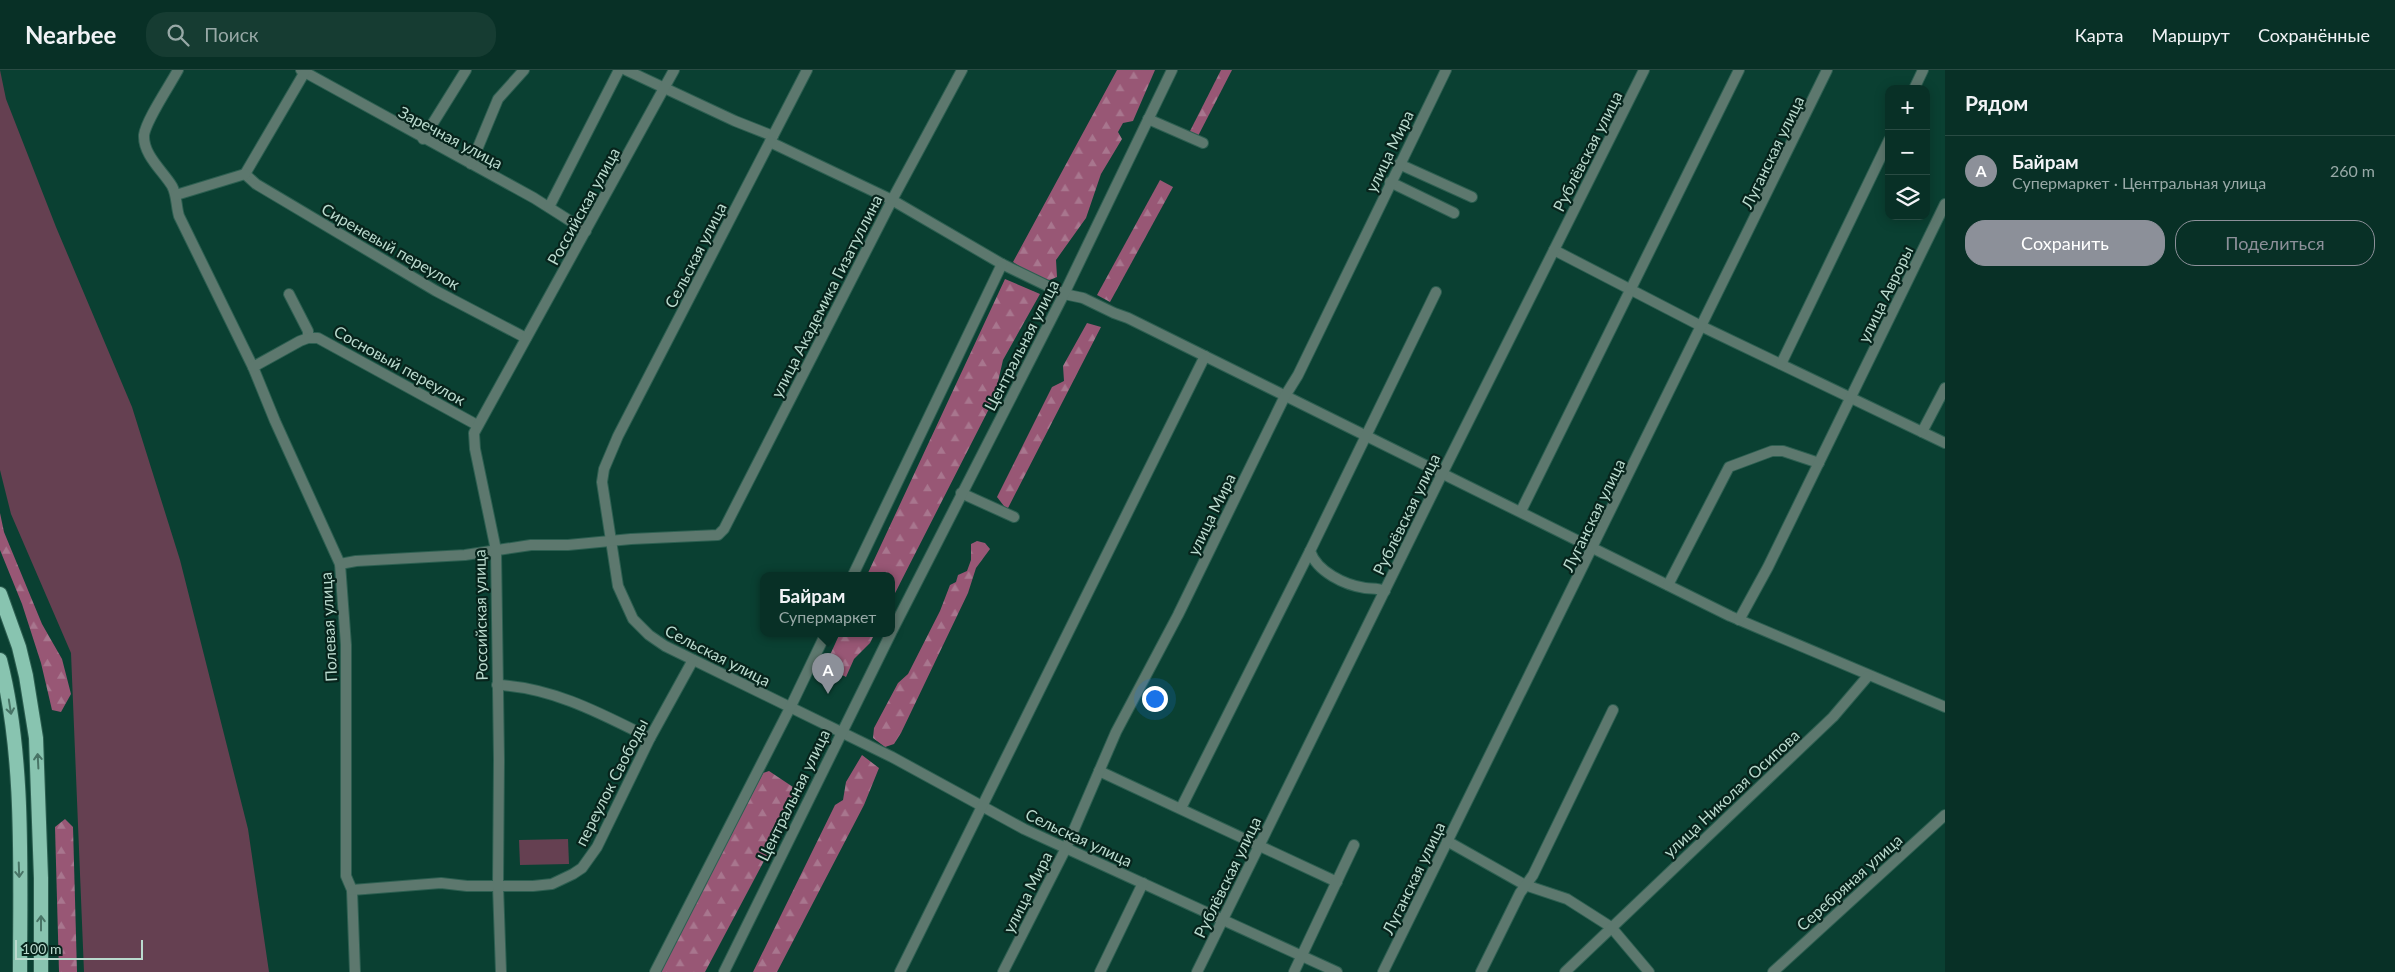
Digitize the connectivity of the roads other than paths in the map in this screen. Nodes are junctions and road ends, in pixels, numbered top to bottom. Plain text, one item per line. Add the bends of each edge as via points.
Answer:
1 (178, 70) edge
2 (466, 70) edge
3 (524, 70) edge
4 (619, 70) edge
5 (626, 70) edge
6 (674, 70) edge
7 (807, 70) edge
8 (962, 70) edge
9 (1172, 70) edge
10 (1446, 70) edge
11 (1644, 70) edge
12 (1739, 70) edge
13 (1827, 70) edge
14 (1923, 70) edge
15 (304, 71) edge
16 (1916, 85) edge
17 (664, 89) junction
18 (1148, 119) junction
19 (423, 139) junction
20 (772, 139) junction
21 (1203, 143) dead end
22 (1885, 148) edge
23 (471, 164) junction
24 (1399, 164) junction
25 (245, 174) junction
26 (1390, 182) junction
27 (176, 195) junction
28 (1472, 196) dead end
29 (892, 200) junction
30 (1945, 204) edge
31 (549, 207) junction
32 (1454, 213) dead end
33 (586, 231) junction
34 (1554, 250) junction
35 (1002, 264) junction
36 (1630, 289) junction
37 (1436, 292) dead end
38 (289, 294) dead end
39 (1064, 294) junction
40 (1703, 326) junction
41 (308, 338) junction
42 (526, 338) junction
43 (1205, 356) junction
44 (1781, 364) junction
45 (253, 367) junction
46 (1945, 388) edge
47 (1285, 396) junction
48 (1851, 397) junction
49 (478, 425) junction
50 (1922, 432) junction
51 (1365, 435) junction
52 (1945, 444) edge
53 (1819, 463) junction
54 (1443, 472) junction
55 (961, 493) junction
56 (1521, 511) junction
57 (1014, 517) dead end
58 (611, 542) junction
59 (1594, 547) junction
60 (496, 550) junction
61 (1310, 551) junction
62 (340, 564) junction
63 (854, 572) edge
64 (1668, 585) junction
65 (1385, 591) junction
66 (0, 594) edge
67 (1739, 620) junction
68 (895, 624) edge
69 (824, 637) edge
70 (889, 637) edge
71 (0, 660) edge
72 (693, 660) junction
73 (1868, 676) junction
74 (497, 685) junction
75 (1945, 707) edge
76 (790, 708) junction
77 (1613, 710) dead end
78 (841, 733) junction
79 (650, 738) junction
80 (1099, 771) junction
81 (983, 807) junction
82 (1181, 808) junction
83 (1945, 815) edge
84 (1447, 841) junction
85 (1260, 844) junction
86 (1354, 845) dead end
87 (1066, 848) junction
88 (1337, 882) junction
89 (1143, 883) junction
90 (1525, 885) junction
91 (498, 886) junction
92 (352, 890) junction
93 (1223, 920) junction
94 (1610, 927) junction
95 (1302, 957) junction
96 (20, 972) edge
97 (41, 972) edge
98 (356, 972) edge
99 (501, 972) edge
100 (655, 972) edge
101 (724, 972) edge
102 (900, 972) edge
103 (1003, 972) edge
104 (1100, 972) edge
105 (1197, 972) edge
106 (1294, 972) edge
107 (1337, 972) edge
108 (1383, 972) edge
109 (1481, 972) edge
110 (1565, 972) edge
111 (1649, 972) edge
112 (1773, 972) edge

1 - 27 street, Полевая улица via 144,137
2 - 19 street
3 - 23 street via 498,99
4 - 31 street
5 - 17 street
6 - 17 street, Российская улица
7 - 20 street, Сельская улица
8 - 29 street, улица Академика Гизатуллина
9 - 18 street, Центральная улица
10 - 24 street, улица Мира
11 - 34 street, Рублёвская улица
12 - 36 street
13 - 40 street, Луганская улица
14 - 16 street
15 - 19 street, Заречная улица
15 - 25 street
17 - 20 street
17 - 33 street, Российская улица
18 - 21 street
18 - 39 street, Центральная улица
19 - 23 street, Заречная улица
20 - 29 street
20 - 58 street, Сельская улица via 604,469 602,482
22 - 44 street
23 - 31 street, Заречная улица
24 - 26 street, улица Мира
24 - 28 street
25 - 27 street
25 - 42 street, Сиреневый переулок via 256,184 428,286
26 - 32 street
26 - 47 street, улица Мира
27 - 45 street, Полевая улица via 179,216
29 - 35 street
29 - 58 street, улица Академика Гизатуллина via 724,529 718,535
30 - 48 street, улица Авроры
31 - 33 street, Заречная улица
33 - 42 street, Российская улица
34 - 36 street
34 - 54 street, Рублёвская улица
35 - 39 street
35 - 63 street
36 - 40 street
36 - 56 street
37 - 51 street
38 - 41 street via 308,331
39 - 43 street via 1083,298
39 - 55 street, Центральная улица
40 - 44 street
40 - 59 street, Луганская улица
41 - 45 street, Сосновый переулок
41 - 49 street, Сосновый переулок via 328,342
42 - 49 street, Российская улица
43 - 47 street
43 - 81 street
44 - 48 street
45 - 62 street, Полевая улица
46 - 50 street
47 - 51 street
47 - 80 street, улица Мира
48 - 50 street
48 - 53 street, улица Авроры
49 - 60 street, Российская улица via 474,434 475,449
50 - 52 street
51 - 54 street
51 - 61 street
53 - 64 street via 1783,451 1729,468
53 - 67 street, улица Авроры
54 - 56 street
54 - 65 street, Рублёвская улица
55 - 57 street
55 - 68 street, Центральная улица
56 - 59 street
58 - 60 street via 530,545
58 - 72 street, Сельская улица via 618,586 633,619 664,646
59 - 64 street
59 - 84 street, Луганская улица
60 - 62 street via 465,555 356,560
60 - 74 street, Российская улица
61 - 65 street via 1312,558 1332,577
61 - 82 street
62 - 92 street, Полевая улица via 346,645 346,876
64 - 67 street
65 - 85 street, Рублёвская улица
97 -> 66 highway via 36,738 19,647
67 - 73 street
69 - 76 street
70 - 78 street, Центральная улица
71 -> 96 highway via 11,707 16,767
72 - 76 street, Сельская улица
72 - 79 street, переулок Свободы
73 - 75 street
73 - 94 street, улица Николая Осипова via 1833,717
74 - 79 street via 562,697
74 - 91 street, Российская улица
76 - 78 street, Сельская улица
76 - 100 street
77 - 90 street via 1533,875
78 - 81 street, Сельская улица via 892,756
78 - 101 street, Центральная улица
79 - 91 street, переулок Свободы via 597,847 582,868 552,884
80 - 82 street
80 - 87 street, улица Мира
81 - 87 street, Сельская улица
81 - 102 street
82 - 85 street
83 - 112 street, Серебряная улица
84 - 90 street
84 - 108 street, Луганская улица
85 - 88 street
85 - 93 street, Рублёвская улица
86 - 88 street
87 - 89 street, Сельская улица
87 - 103 street, улица Мира
88 - 95 street
89 - 93 street, Сельская улица
89 - 104 street
90 - 94 street via 1567,899
90 - 109 street
91 - 92 street, переулок Свободы via 441,883
91 - 99 street, Российская улица
92 - 98 street, Полевая улица
93 - 95 street, Сельская улица
93 - 105 street, Рублёвская улица
94 - 110 street, улица Николая Осипова
94 - 111 street
95 - 106 street
95 - 107 street, Сельская улица

